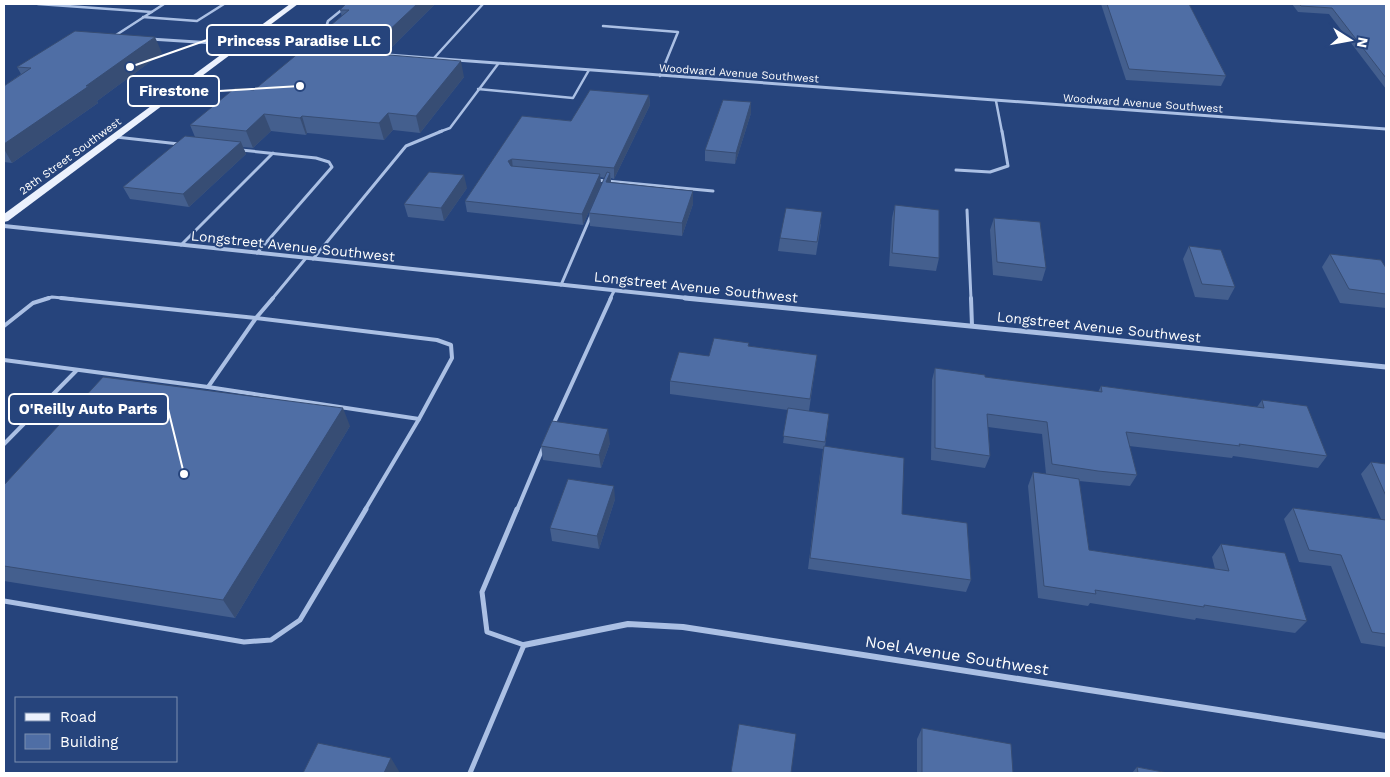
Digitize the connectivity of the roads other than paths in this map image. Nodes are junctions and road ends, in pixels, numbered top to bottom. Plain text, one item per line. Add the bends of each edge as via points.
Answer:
1 (38, 4) edge
2 (164, 4) edge
3 (224, 4) edge
4 (294, 4) edge
5 (349, 4) edge
6 (483, 4) edge
7 (152, 12) junction
8 (143, 17) junction
9 (602, 26) dead end
10 (337, 32) edge
11 (106, 36) edge
12 (113, 37) junction
13 (122, 37) edge
14 (140, 38) edge
15 (242, 43) junction
16 (305, 48) junction
17 (312, 49) edge
18 (300, 53) edge
19 (367, 53) edge
20 (434, 58) junction
21 (498, 64) junction
22 (589, 70) junction
23 (660, 76) junction
24 (478, 89) junction
25 (996, 100) junction
26 (1386, 130) edge
27 (114, 137) junction
28 (188, 145) edge
29 (235, 150) edge
30 (273, 154) junction
31 (956, 170) dead end
32 (587, 180) edge
33 (606, 181) junction
34 (602, 190) edge
35 (713, 191) dead end
36 (594, 207) edge
37 (968, 210) dead end
38 (4, 219) edge
39 (4, 226) edge
40 (181, 245) junction
41 (257, 253) junction
42 (306, 258) junction
43 (313, 259) junction
44 (561, 285) junction
45 (614, 291) junction
46 (256, 318) junction
47 (4, 326) edge
48 (972, 326) junction
49 (4, 360) edge
50 (1386, 367) edge
51 (78, 370) junction
52 (208, 387) junction
53 (418, 418) junction
54 (550, 432) edge
55 (546, 441) edge
56 (4, 444) edge
57 (4, 601) edge
58 (524, 645) junction
59 (1386, 736) edge
60 (470, 773) edge

1 - 7 lane
2 - 7 lane
3 - 8 lane via 197,21
4 - 15 main road, 28th Street Southwest
5 - 10 lane via 328,21 327,24
6 - 20 lane
7 - 8 lane
8 - 12 lane
9 - 23 lane via 678,32
11 - 12 street
12 - 13 street
14 - 15 street
15 - 16 street
15 - 27 main road, 28th Street Southwest
16 - 17 street
16 - 18 lane
19 - 20 street, Woodward Avenue Southwest
20 - 21 street, Woodward Avenue Southwest
21 - 22 street, Woodward Avenue Southwest
21 - 24 lane
22 - 23 street, Woodward Avenue Southwest
22 - 24 lane via 573,98
23 - 25 street, Woodward Avenue Southwest
24 - 43 lane via 450,128 406,146
25 - 26 street, Woodward Avenue Southwest
25 - 31 lane via 1008,166 990,172
27 - 28 lane
27 - 38 main road, 28th Street Southwest
29 - 30 lane
30 - 40 lane
30 - 41 lane via 316,158 329,162 332,167
32 - 33 lane
33 - 34 lane
33 - 35 lane
36 - 44 lane
37 - 48 lane
39 - 40 street, Longstreet Avenue Southwest
40 - 41 street, Longstreet Avenue Southwest
41 - 42 street, Longstreet Avenue Southwest
42 - 43 street, Longstreet Avenue Southwest
42 - 46 lane
43 - 44 street, Longstreet Avenue Southwest
44 - 45 street, Longstreet Avenue Southwest
45 - 48 street, Longstreet Avenue Southwest
45 - 54 lane
46 - 47 lane via 52,297 33,303
46 - 52 lane
46 - 53 lane via 437,340 451,345 452,358
48 - 50 street, Longstreet Avenue Southwest
49 - 51 lane
51 - 52 lane
51 - 56 lane
52 - 53 lane
53 - 57 lane via 300,620 271,640 244,642
55 - 58 lane via 482,592 487,632
58 - 59 street, Noel Avenue Southwest via 628,624 683,627
58 - 60 lane

